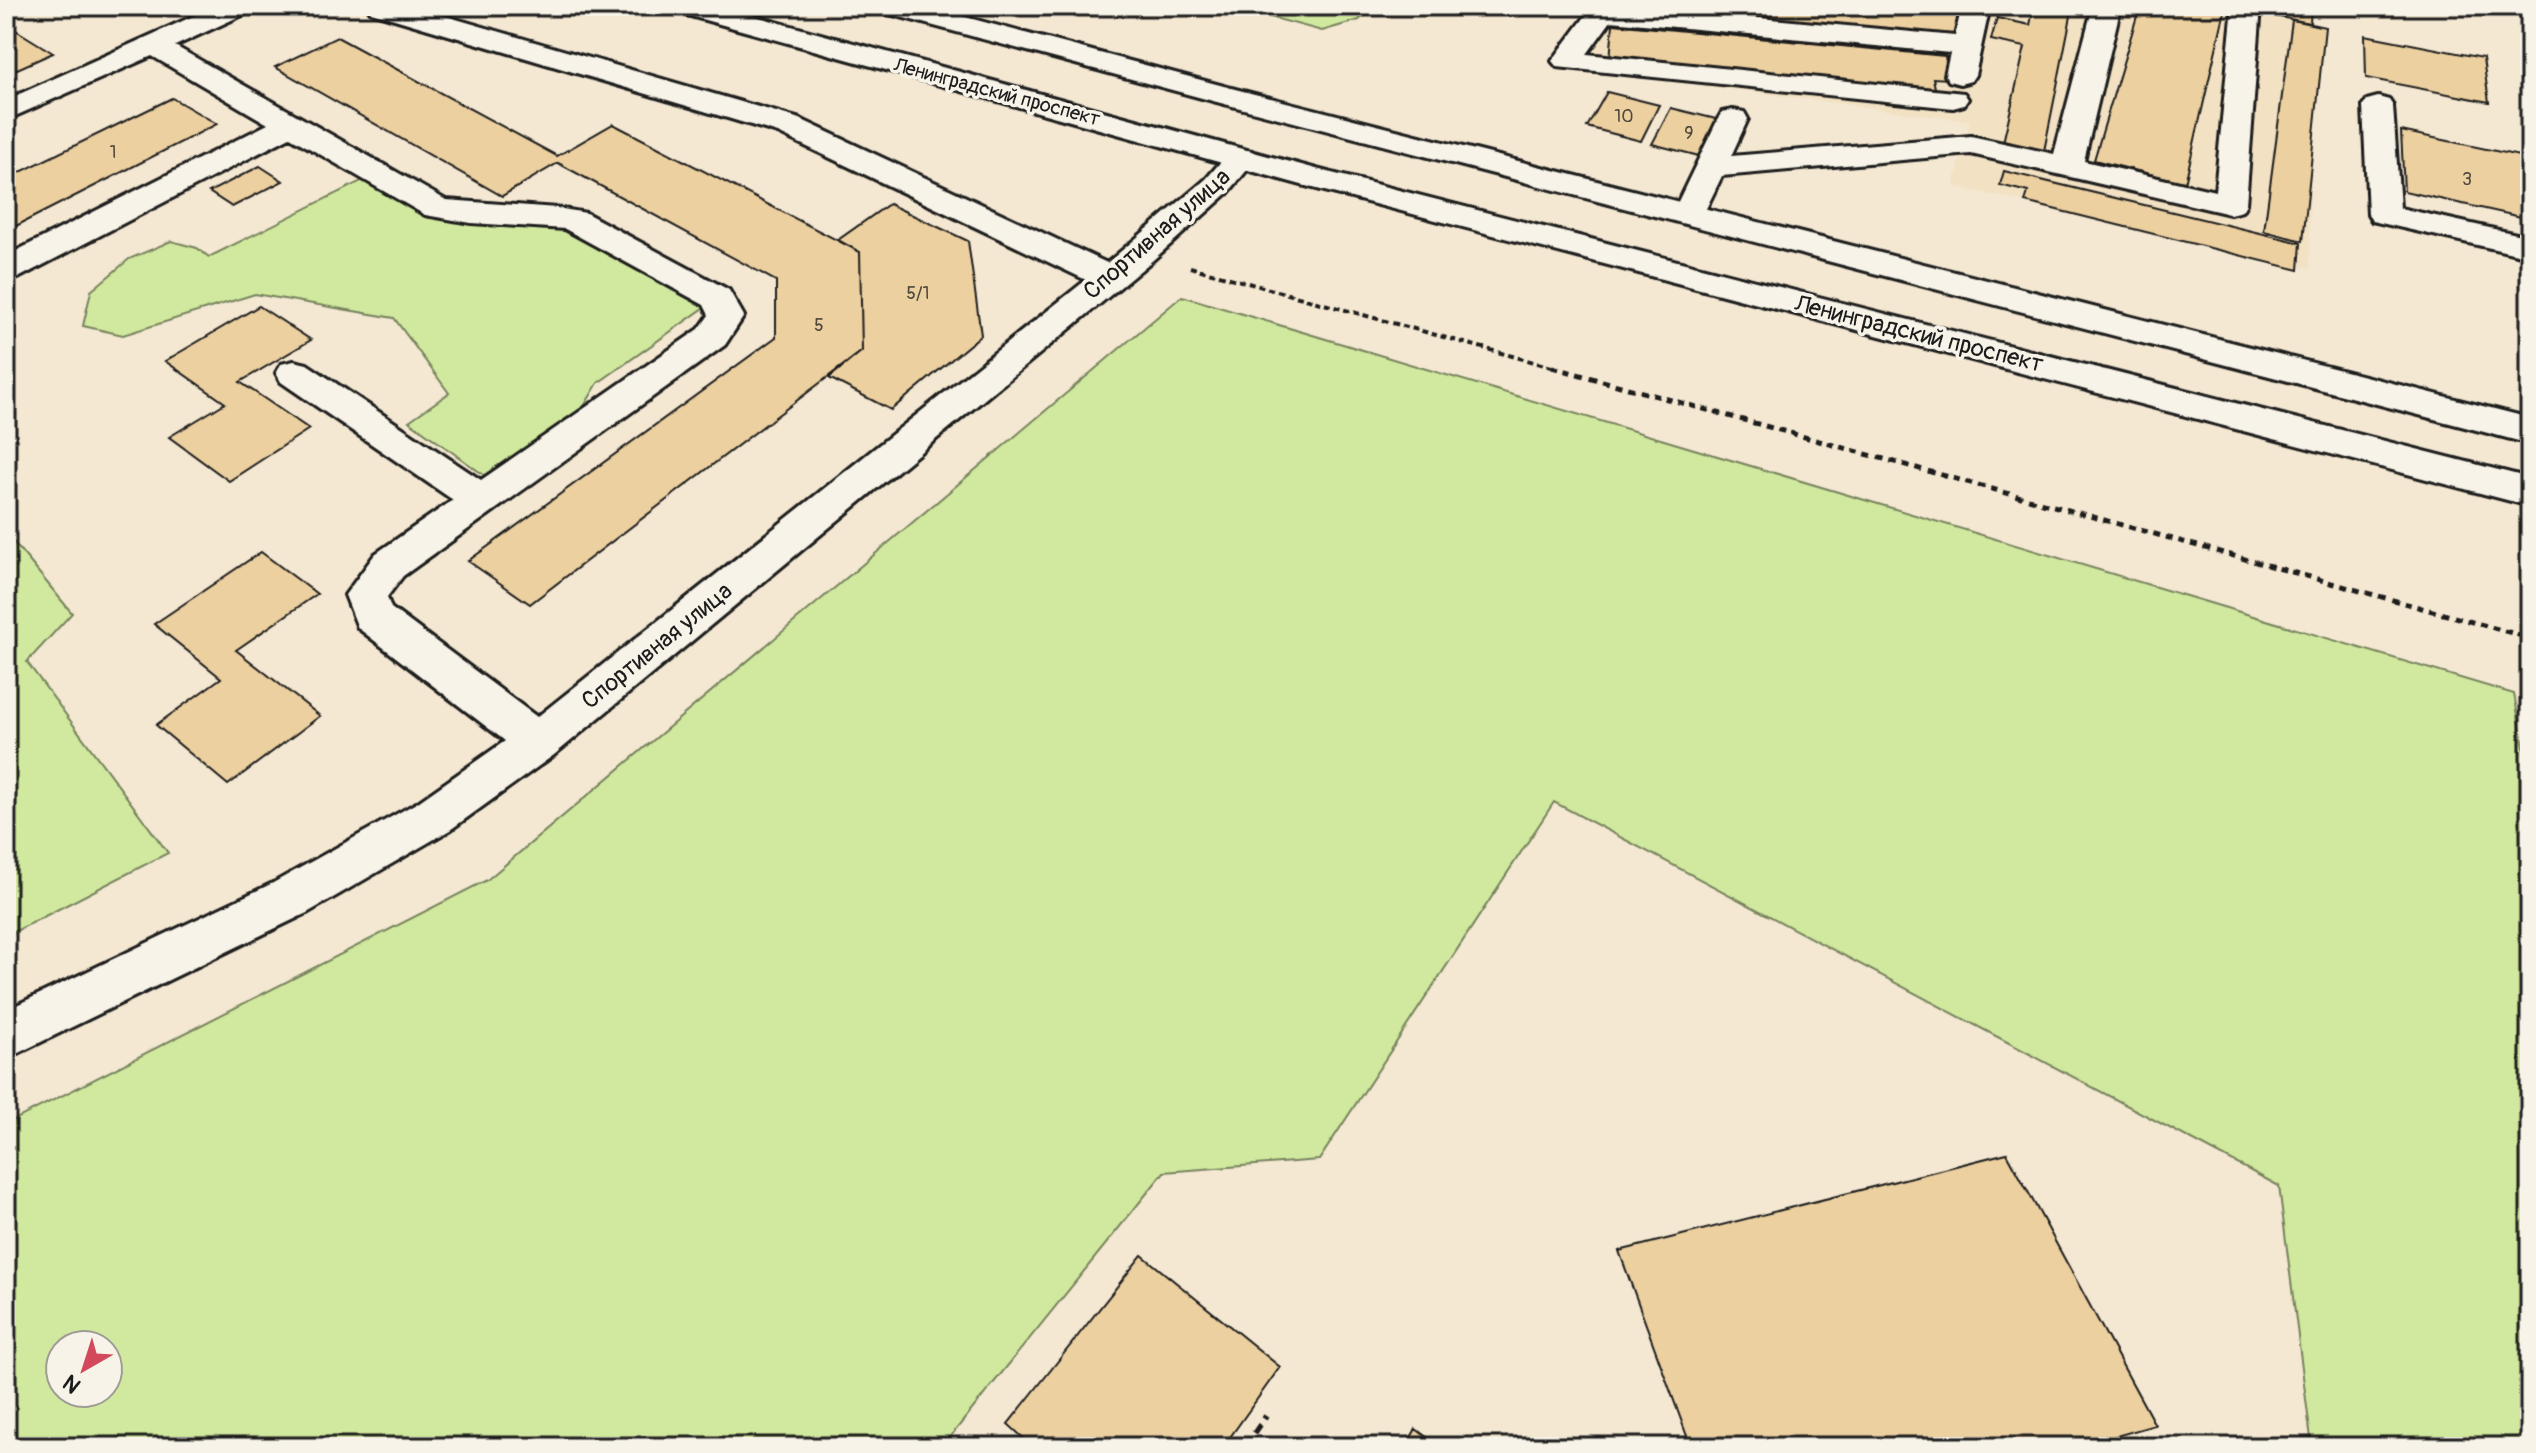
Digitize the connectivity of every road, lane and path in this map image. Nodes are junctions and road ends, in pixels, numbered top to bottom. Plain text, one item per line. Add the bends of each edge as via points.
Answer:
1 (239, 6) edge
2 (381, 6) edge
3 (686, 6) edge
4 (892, 6) edge
5 (1976, 6) edge
6 (2107, 6) edge
7 (2247, 6) edge
8 (153, 45) junction
9 (1969, 46) junction
10 (1953, 99) junction
11 (2378, 106) dead end
12 (6, 111) edge
13 (1733, 119) dead end
14 (291, 124) junction
15 (1343, 126) junction
16 (1864, 155) junction
17 (1241, 158) junction
18 (1710, 167) junction
19 (2067, 167) junction
20 (1309, 177) junction
21 (1688, 214) junction
22 (2530, 247) edge
23 (1126, 266) junction
24 (6, 270) edge
25 (294, 373) dead end
26 (2530, 431) edge
27 (2530, 492) edge
28 (481, 499) junction
29 (2530, 638) edge
30 (538, 742) junction
31 (6, 1035) edge
32 (1266, 1416) dead end
33 (1245, 1447) edge

1 - 8 main road
2 - 23 main road via 789,126
3 - 17 main road, Ленинградский проспект
4 - 15 main road
5 - 9 main road
6 - 19 main road
7 - 19 main road via 2230,204
8 - 12 main road
8 - 14 main road
9 - 10 main road
9 - 10 main road via 1603,12 1567,61
10 - 16 main road
11 - 22 main road via 2384,214
13 - 18 main road
14 - 24 main road
14 - 28 main road via 437,208 574,220 717,298 727,316 712,337
15 - 20 main road
15 - 21 main road
16 - 18 main road
16 - 19 main road via 1971,145
17 - 20 main road, Ленинградский проспект
17 - 23 main road, Спортивная улица
18 - 21 main road
20 - 27 main road, Ленинградский проспект
21 - 26 main road
23 - 29 path
23 - 30 main road, Спортивная улица
25 - 28 main road
28 - 30 main road via 389,565 366,595 373,617
30 - 31 main road, Спортивная улица via 434,816 290,898
32 - 33 path

